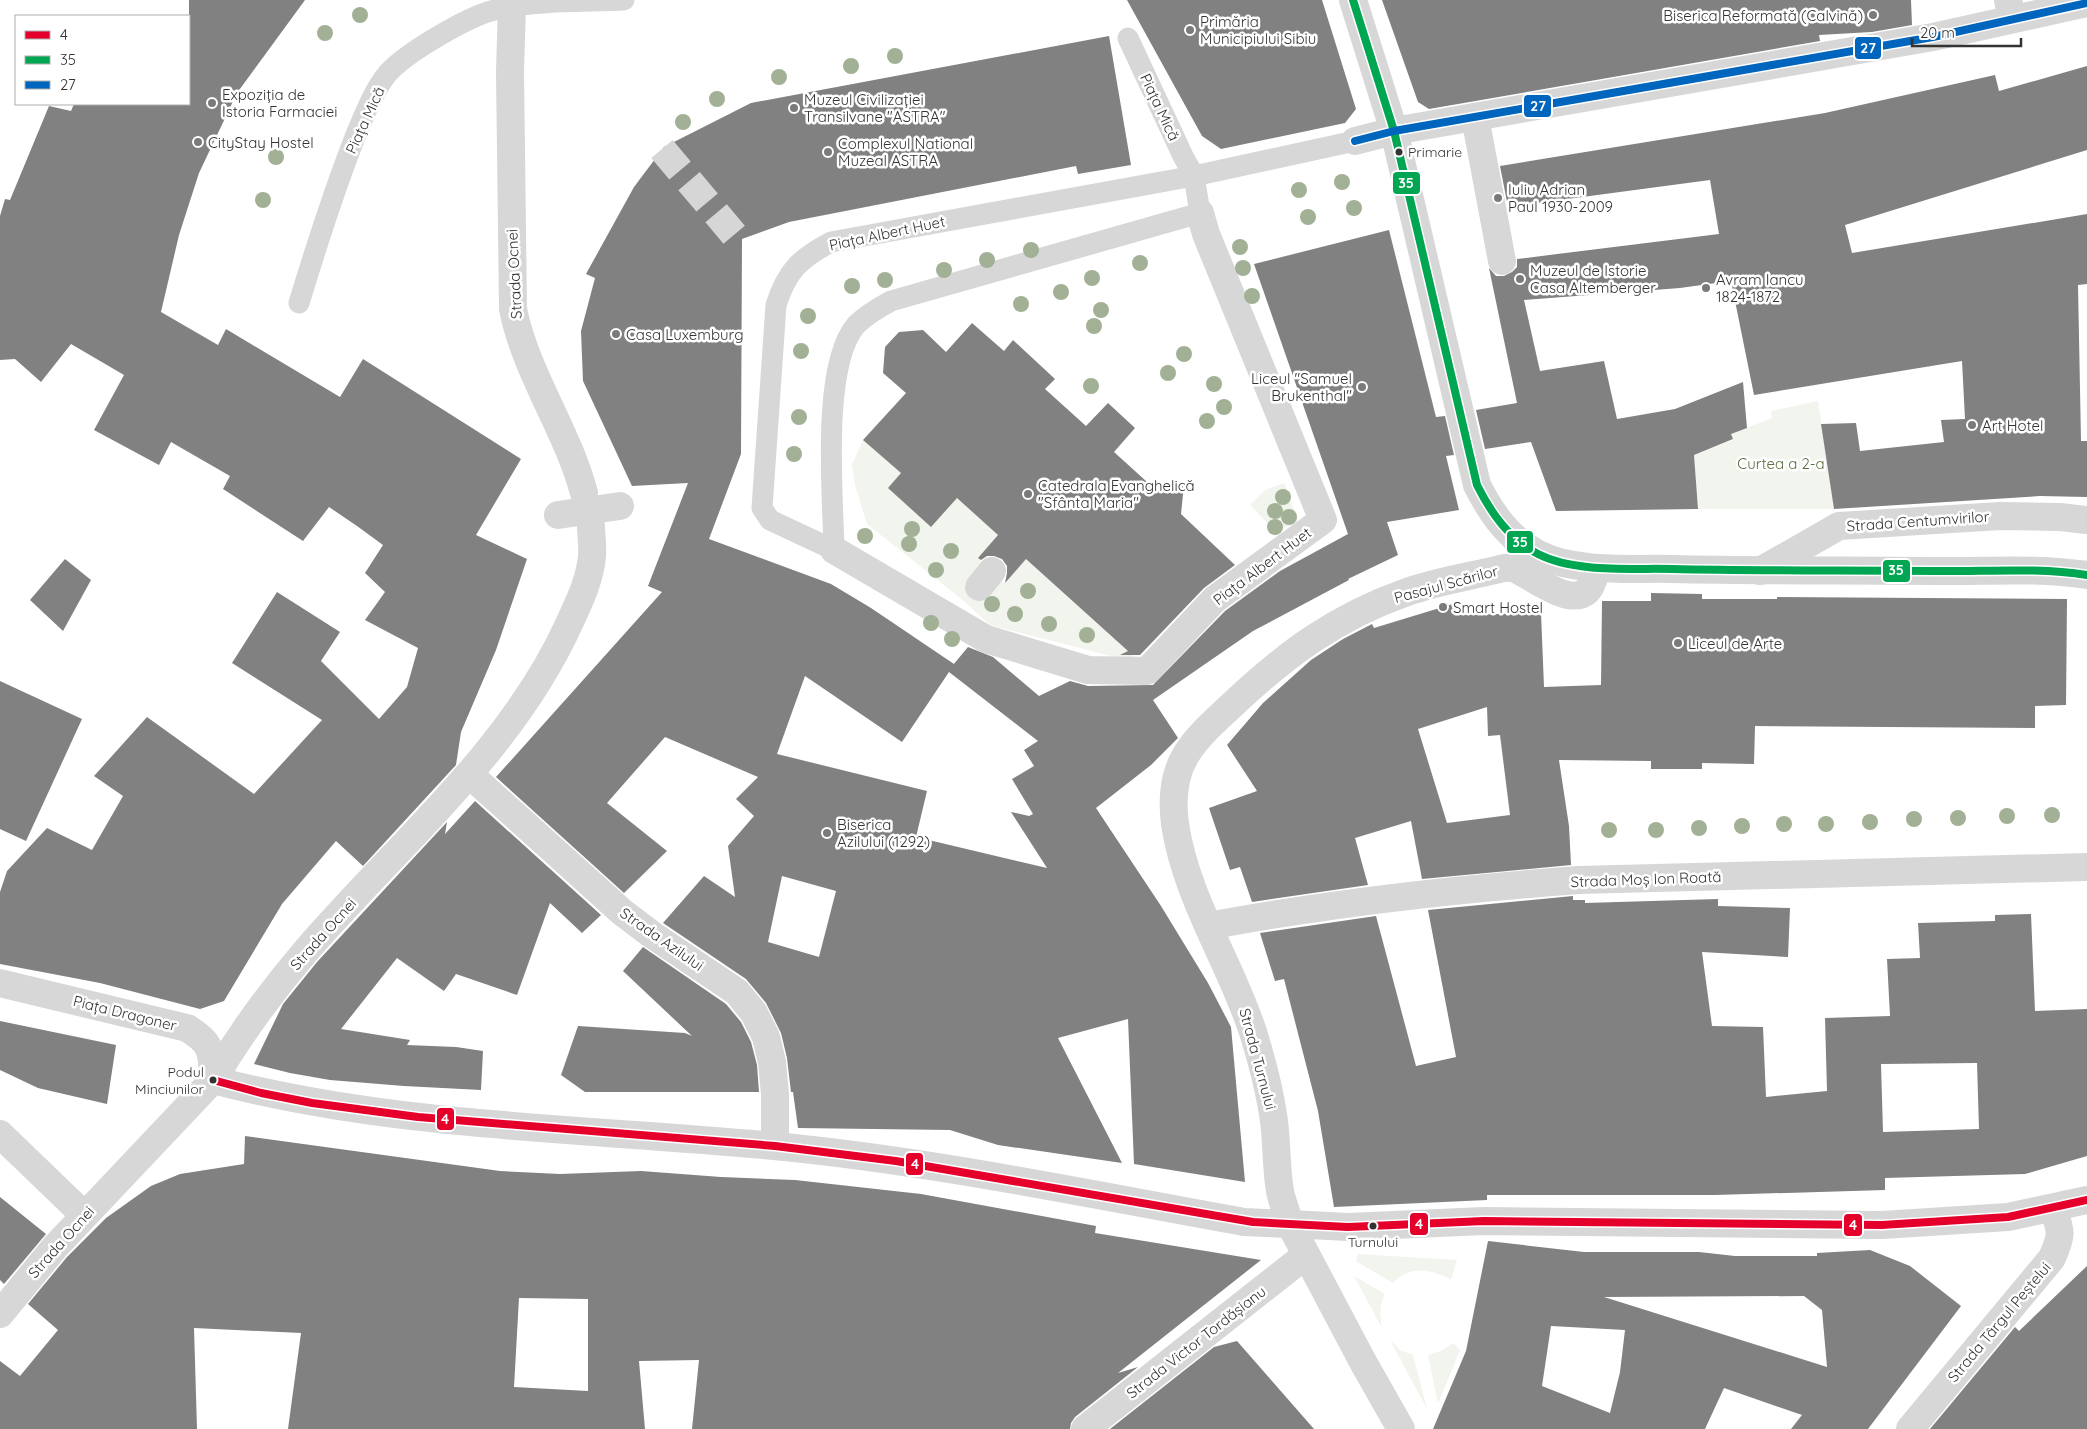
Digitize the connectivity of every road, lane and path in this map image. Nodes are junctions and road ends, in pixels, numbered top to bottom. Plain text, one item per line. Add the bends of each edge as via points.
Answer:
1 (624, 0) edge
2 (1353, 0) edge
3 (512, 3) edge
4 (2087, 3) edge
5 (2010, 10) edge
6 (1128, 38) dead end
7 (1475, 117) junction
8 (1394, 131) junction
9 (1355, 141) joint
10 (1194, 176) junction
11 (1200, 213) junction
12 (1502, 261) dead end
13 (299, 303) dead end
14 (584, 493) dead end
15 (620, 506) dead end
16 (558, 515) dead end
17 (2087, 520) edge
18 (591, 526) dead end
19 (834, 550) junction
20 (1596, 568) junction
21 (1760, 571) junction
22 (2087, 576) edge
23 (1197, 737) joint
24 (469, 774) junction
25 (2087, 867) edge
26 (1208, 926) junction
27 (0, 983) edge
28 (213, 1080) junction
29 (0, 1134) edge
30 (774, 1146) junction
31 (2087, 1200) edge
32 (2053, 1209) junction
33 (84, 1215) junction
34 (1290, 1224) junction
35 (1306, 1255) junction
36 (0, 1314) edge
37 (1085, 1429) edge
38 (1401, 1429) edge
39 (1910, 1429) edge

1 - 3 lane, Piața Mică
2 - 8 street
3 - 13 lane, Piața Mică via 447,31 388,73 367,110 343,168
3 - 14 street, Strada Ocnei via 513,309 524,351 571,453
4 - 5 street
5 - 7 street via 1933,37
6 - 10 lane, Piața Mică
7 - 8 street
7 - 12 street
8 - 9 street
8 - 20 street via 1477,485 1499,522 1517,542 1548,558
9 - 10 lane, Piața Albert Huet
10 - 11 lane, Piața Albert Huet
10 - 19 lane, Piața Albert Huet via 831,242 808,254 789,274 776,306 762,508 770,520
11 - 19 lane via 890,301 872,311 856,326 844,346 837,376 832,413
11 - 19 street, Piața Albert Huet via 1323,520 1216,599 1147,671 1088,670 986,639 972,595
15 - 16 street, bridge
17 - 21 street, Strada Centumvirilor via 2000,516 1839,526
18 - 24 street, Strada Ocnei via 592,556 587,581 560,644 504,730
20 - 21 street
20 - 23 street, Pasajul Scărilor via 1592,584 1580,595 1561,593 1514,568 1504,568 1408,592 1370,607 1306,642 1279,662
21 - 22 street via 2034,571
23 - 26 street, Strada Turnului via 1183,757 1177,776 1175,822 1180,849
24 - 28 street, Strada Ocnei via 306,951 235,1042
24 - 30 street, Strada Azilului via 622,912 737,992 754,1013 766,1036 775,1094
25 - 26 street, Strada Moș Ion Roată via 1579,880 1381,899
26 - 34 street, Strada Turnului via 1240,998 1263,1068 1274,1120 1280,1191
27 - 28 street, Piața Dragoner via 188,1028 209,1046
28 - 30 street via 312,1103 418,1117
28 - 33 street, Strada Ocnei
29 - 33 street
30 - 34 street via 896,1161 1244,1222
31 - 32 street
32 - 34 street via 2008,1217 1882,1225 1484,1221 1348,1227
32 - 39 street, Strada Târgul Peștelui via 2061,1230 2052,1258
33 - 36 street, Strada Ocnei
34 - 35 street, Strada Turnului
35 - 37 street, Strada Victor Tordășianu
35 - 38 street, Strada Turnului

